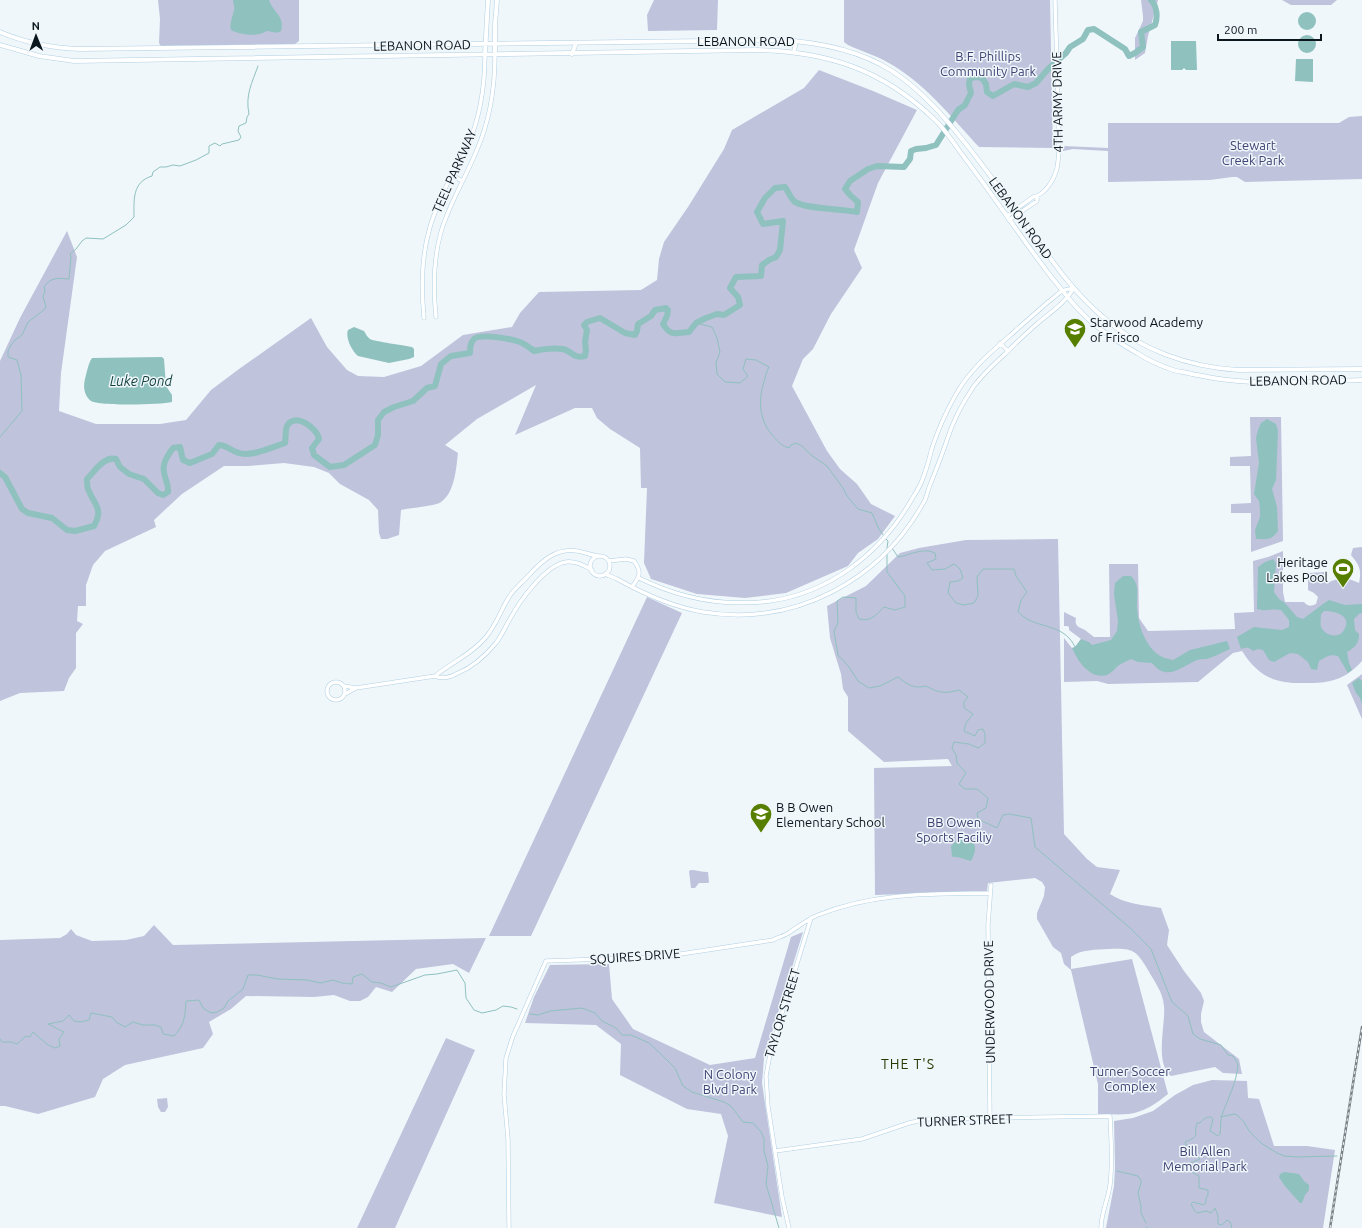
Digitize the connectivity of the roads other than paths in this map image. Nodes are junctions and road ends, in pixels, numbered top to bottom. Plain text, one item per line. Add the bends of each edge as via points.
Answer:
1 (488, 0) edge
2 (497, 0) edge
3 (1055, 0) edge
4 (0, 32) edge
5 (796, 41) junction
6 (486, 43) junction
7 (495, 43) junction
8 (576, 43) junction
9 (0, 45) edge
10 (404, 45) junction
11 (794, 52) junction
12 (578, 53) junction
13 (485, 54) junction
14 (494, 54) junction
15 (572, 54) junction
16 (406, 56) junction
17 (452, 175) junction
18 (462, 181) junction
19 (1037, 196) junction
20 (1015, 209) junction
21 (1018, 213) junction
22 (1008, 218) junction
23 (1074, 288) junction
24 (1062, 291) junction
25 (1068, 298) junction
26 (436, 317) dead end
27 (424, 318) dead end
28 (1140, 342) junction
29 (1000, 343) junction
30 (1008, 351) junction
31 (1134, 351) junction
32 (1362, 369) edge
33 (1362, 380) edge
34 (598, 556) junction
35 (609, 561) junction
36 (592, 570) junction
37 (605, 574) junction
38 (639, 578) junction
39 (632, 587) junction
40 (656, 587) junction
41 (651, 596) junction
42 (435, 676) junction
43 (344, 686) junction
44 (356, 688) junction
45 (345, 694) junction
46 (991, 885) dead end
47 (990, 893) junction
48 (811, 918) junction
49 (990, 1118) junction
50 (775, 1152) junction
51 (509, 1228) edge
52 (789, 1228) edge
53 (1101, 1228) edge

1 - 6 main road, TEEL PARKWAY
2 - 7 main road, TEEL PARKWAY
3 - 19 street, 4TH ARMY DRIVE via 1057,167 1051,184
4 - 10 main road, LEBANON ROAD via 31,42 81,50
5 - 8 main road, LEBANON ROAD
5 - 11 main road
5 - 20 main road, LEBANON ROAD via 845,50 891,71 914,87 944,116
6 - 7 main road, LEBANON ROAD
6 - 10 main road, LEBANON ROAD
6 - 13 main road, TEEL PARKWAY
7 - 8 main road, LEBANON ROAD
7 - 14 main road, TEEL PARKWAY
8 - 12 main road
8 - 15 main road
9 - 16 main road, LEBANON ROAD via 33,55 74,61
10 - 16 main road
11 - 12 main road, LEBANON ROAD via 740,50
11 - 22 main road, LEBANON ROAD via 852,66 885,82 921,107 946,132
12 - 15 main road, LEBANON ROAD
13 - 14 main road, LEBANON ROAD
13 - 16 main road, LEBANON ROAD
13 - 17 street, TEEL PARKWAY via 484,85 478,117 466,150
14 - 15 main road, LEBANON ROAD
14 - 18 street, TEEL PARKWAY via 494,84 488,117 476,153
17 - 18 street
17 - 27 street, TEEL PARKWAY via 441,197 428,236 422,281
18 - 26 street, TEEL PARKWAY via 448,210 438,243 433,286
19 - 20 street, 4TH ARMY DRIVE
19 - 21 street, 4TH ARMY DRIVE via 1037,201
20 - 21 main road, LEBANON ROAD
20 - 22 street, 4TH ARMY DRIVE
21 - 22 street, 4TH ARMY DRIVE
21 - 23 main road, LEBANON ROAD
22 - 24 main road, LEBANON ROAD
23 - 24 street
23 - 25 street
23 - 28 main road, LEBANON ROAD via 1104,318
24 - 25 main road, LEBANON ROAD
24 - 29 street
25 - 30 street
25 - 31 main road, LEBANON ROAD via 1104,333
28 - 31 main road
28 - 32 main road, LEBANON ROAD via 1156,351 1192,364 1220,369
29 - 30 street
29 - 40 street via 980,362 955,395 940,427 920,485 898,522 856,565 823,585 779,600 723,603 675,594
30 - 41 street via 986,371 967,398 947,439 926,499 905,531 886,553 857,578 826,595 796,607 764,613 702,612
31 - 33 main road, LEBANON ROAD via 1174,370 1229,380
34 - 35 street
34 - 36 street via 591,563
34 - 42 street via 564,551 543,560 510,596 479,644
35 - 37 street via 610,567
35 - 38 street via 634,561 640,572
36 - 37 street via 597,574
36 - 42 street via 582,564 568,562 550,570 523,598 488,652 476,663 453,676
37 - 39 street
38 - 39 street
38 - 40 street
39 - 41 street
40 - 41 street
42 - 44 street
43 - 44 street
43 - 45 street
43 - 45 street via 340,682 335,682 328,686 327,691 331,698 336,700
44 - 45 street
46 - 47 street, UNDERWOOD DRIVE
47 - 48 street, SQUIRES DRIVE via 896,896 852,904
47 - 49 street, UNDERWOOD DRIVE
48 - 50 street, TAYLOR STREET via 766,1068
48 - 51 street, SQUIRES DRIVE via 773,940 661,957 546,961 512,1036 506,1058 504,1094 508,1140
49 - 50 street, TURNER STREET via 918,1120 862,1139
49 - 53 street, TURNER STREET via 1110,1116 1110,1186
50 - 52 street, TAYLOR STREET

